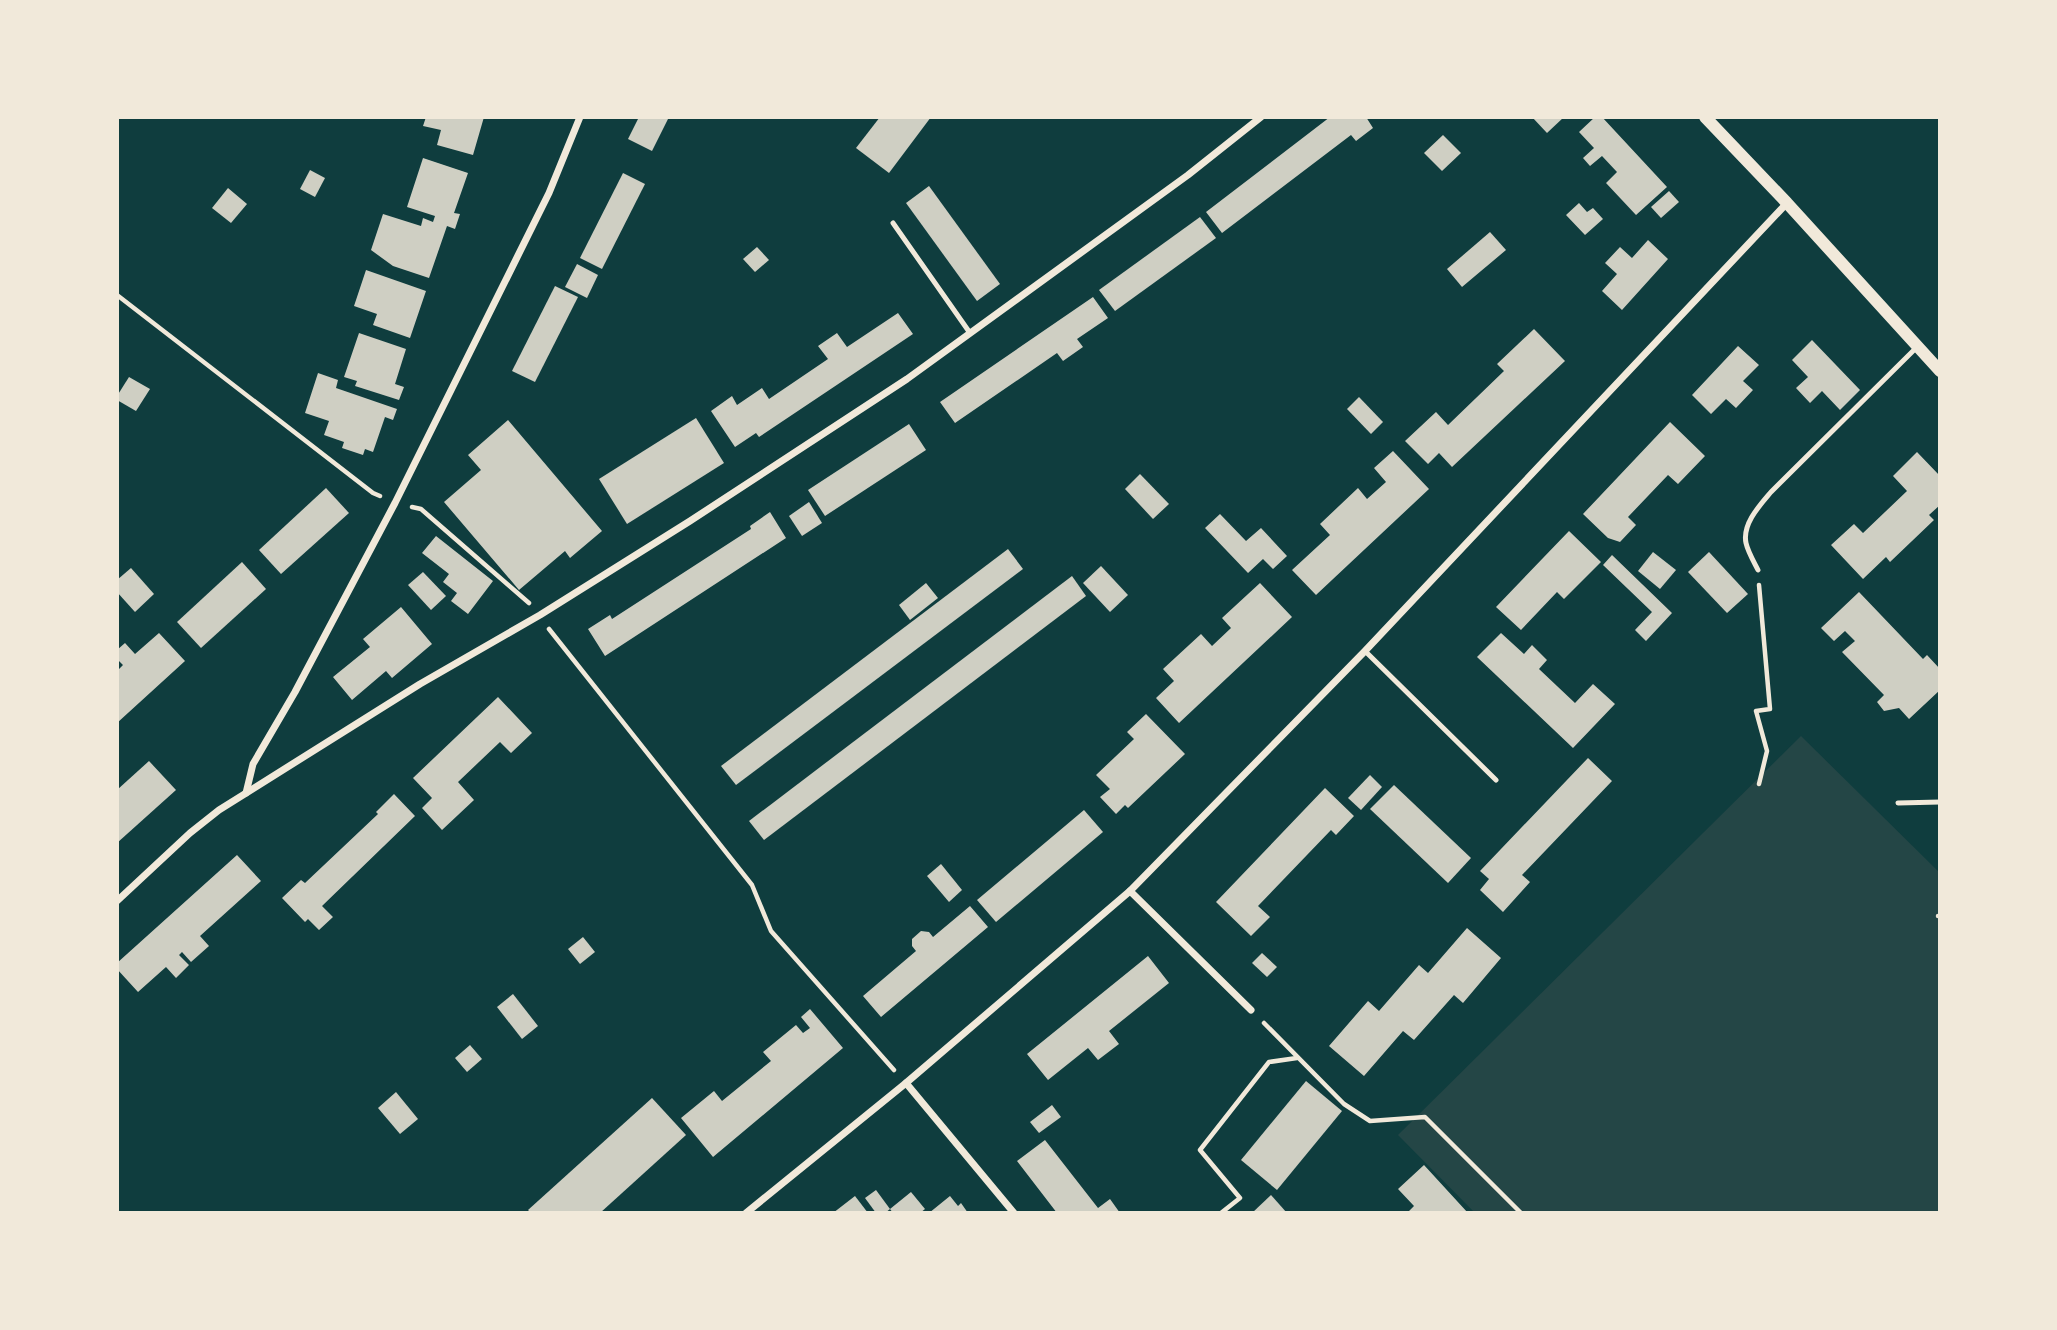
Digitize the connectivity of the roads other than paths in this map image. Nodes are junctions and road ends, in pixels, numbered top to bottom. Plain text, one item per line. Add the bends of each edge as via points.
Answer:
1 (580, 117) edge
2 (1261, 117) edge
3 (1705, 117) edge
4 (1787, 203) junction
5 (893, 223) dead end
6 (970, 333) junction
7 (1916, 348) junction
8 (1940, 371) edge
9 (1758, 570) road end
10 (1365, 651) junction
11 (1496, 780) dead end
12 (246, 794) junction
13 (1898, 803) dead end
14 (1940, 803) edge
15 (1130, 891) junction
16 (117, 901) edge
17 (1251, 1010) road end
18 (906, 1083) junction
19 (746, 1213) edge
20 (1014, 1213) edge

1 - 12 street via 549,192 395,503 253,764
2 - 6 street
3 - 4 street
4 - 7 street
4 - 10 street
5 - 6 lane
6 - 12 street via 908,379 713,506
7 - 8 street
7 - 9 lane via 1754,513 1745,542
10 - 11 lane
10 - 15 street
12 - 16 street via 190,833
13 - 14 lane
15 - 17 street
15 - 18 street
18 - 19 street
18 - 20 street

